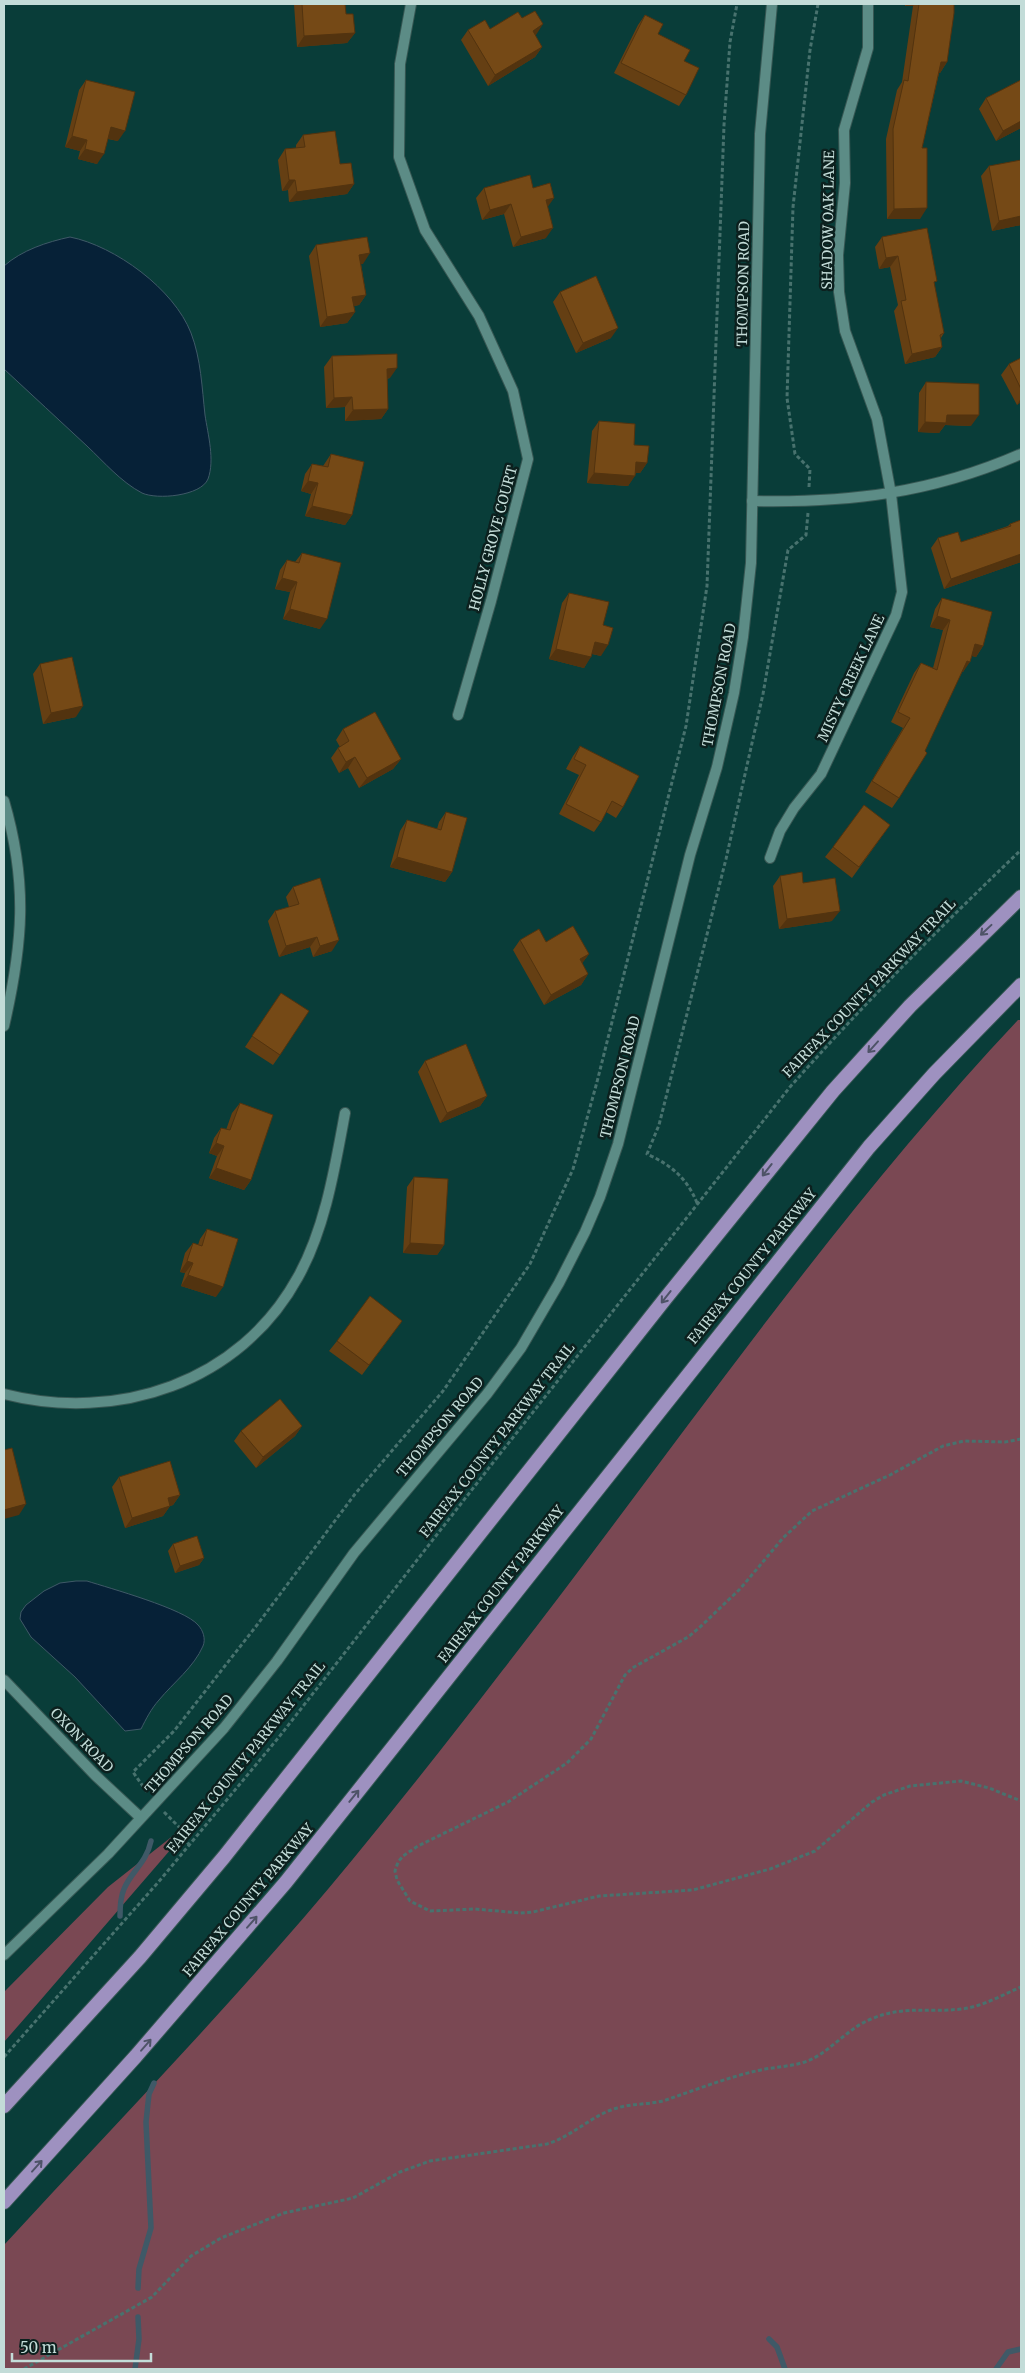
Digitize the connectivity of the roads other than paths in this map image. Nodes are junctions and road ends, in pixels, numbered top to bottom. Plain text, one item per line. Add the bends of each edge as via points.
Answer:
1 (411, 4) edge
2 (772, 4) edge
3 (868, 4) edge
4 (1021, 454) edge
5 (892, 494) junction
6 (752, 501) junction
7 (458, 715) dead end
8 (4, 801) edge
9 (770, 858) dead end
10 (1021, 897) edge
11 (1021, 985) edge
12 (4, 1026) edge
13 (345, 1113) dead end
14 (4, 1394) edge
15 (4, 1680) edge
16 (141, 1818) junction
17 (4, 1955) edge
18 (4, 2106) edge
19 (4, 2202) edge

1 - 7 street, HOLLY GROVE COURT via 400,64 399,156 425,230 479,316 513,391 528,459
2 - 6 street, THOMPSON ROAD via 760,134
3 - 5 street, SHADOW OAK LANE via 868,48 844,130 845,183 838,255 839,292 845,331 877,419
4 - 5 street via 943,482
5 - 6 street via 808,502
5 - 9 street, MISTY CREEK LANE via 902,592 896,616 821,774 780,831
6 - 16 street, THOMPSON ROAD via 750,573 734,693 618,1144 585,1232 560,1283 487,1394 354,1553 224,1728
8 - 12 street via 18,859 21,899 20,938
10 -> 18 highway via 910,1006 820,1105 224,1857 140,1956
19 -> 11 highway, FAIRFAX COUNTY PARKWAY via 136,2056 286,1882 869,1147 940,1067
13 - 14 street via 333,1177 309,1254 298,1278 278,1308 234,1352 179,1383 114,1402 55,1404
15 - 16 street, OXON ROAD
16 - 17 street, THOMPSON ROAD

